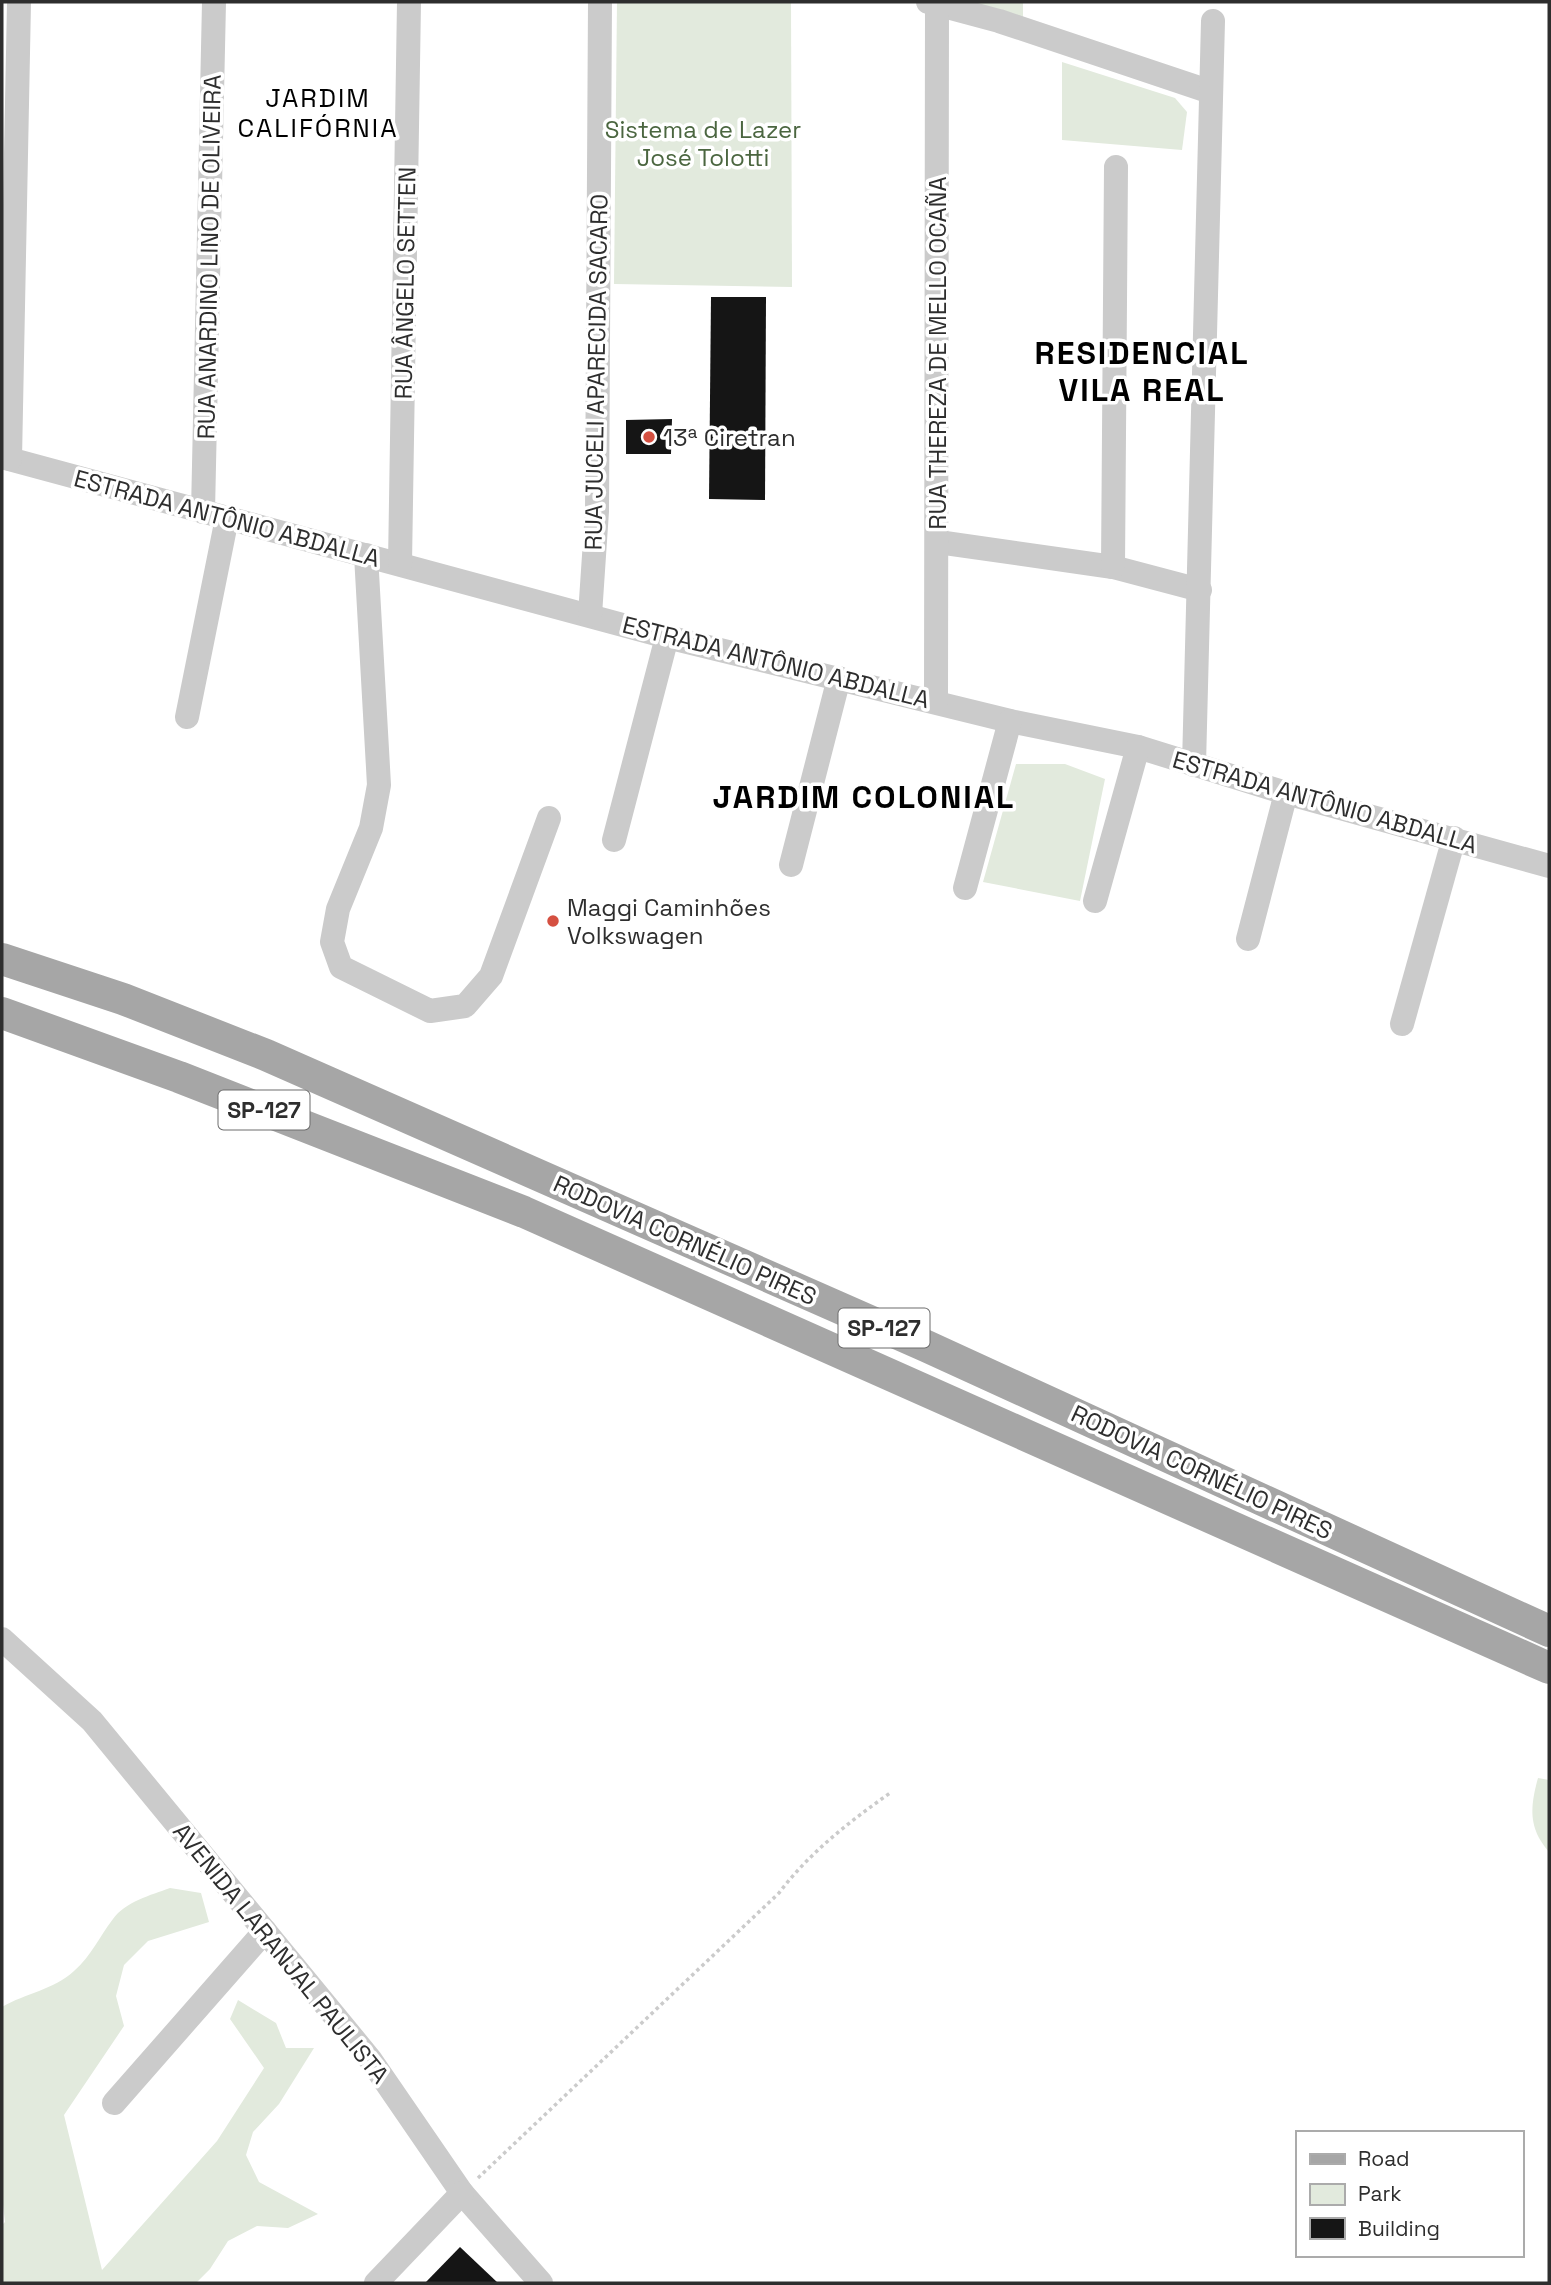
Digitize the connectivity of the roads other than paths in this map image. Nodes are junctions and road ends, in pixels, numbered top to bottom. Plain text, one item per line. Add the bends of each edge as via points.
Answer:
1 (19, 2) edge
2 (214, 2) edge
3 (409, 2) edge
4 (600, 2) edge
5 (932, 3) edge
6 (1213, 21) dead end
7 (1211, 92) junction
8 (1116, 167) dead end
9 (6, 458) edge
10 (215, 515) junction
11 (937, 542) junction
12 (366, 555) junction
13 (400, 564) junction
14 (1113, 567) junction
15 (1200, 590) junction
16 (590, 615) junction
17 (667, 637) junction
18 (839, 678) junction
19 (936, 701) junction
20 (187, 717) dead end
21 (1010, 721) junction
22 (1138, 747) junction
23 (1194, 765) junction
24 (1286, 793) junction
25 (549, 818) dead end
26 (1454, 838) junction
27 (614, 840) dead end
28 (791, 865) dead end
29 (1549, 866) edge
30 (965, 888) dead end
31 (1095, 901) dead end
32 (1248, 939) dead end
33 (2, 959) edge
34 (2, 1013) edge
35 (1402, 1024) dead end
36 (1549, 1631) edge
37 (2, 1639) edge
38 (1549, 1668) edge
39 (265, 1931) junction
40 (114, 2103) dead end
41 (462, 2193) junction
42 (376, 2283) edge
43 (541, 2283) edge

1 - 9 street
2 - 10 street, RUA ANARDINO LINO DE OLIVEIRA
3 - 13 street, RUA ÂNGELO SETTEN
4 - 16 street, RUA JUCELI APARECIDA SACARO via 597,512
5 - 7 street
5 - 11 street, RUA THEREZA DE MELLO OCAÑA
6 - 7 street
7 - 15 street
8 - 14 street
9 - 10 street, ESTRADA ANTÔNIO ABDALLA
10 - 12 street, ESTRADA ANTÔNIO ABDALLA
10 - 20 street, RUA ANARDINO LINO DE OLIVEIRA
11 - 14 street
11 - 19 street, RUA THEREZA DE MELLO OCAÑA
12 - 13 street, ESTRADA ANTÔNIO ABDALLA
12 - 25 street via 379,785 371,828 338,909 332,942 341,967 430,1011 464,1006 491,976
13 - 16 street, ESTRADA ANTÔNIO ABDALLA
14 - 15 street
15 - 23 street
16 - 17 street, ESTRADA ANTÔNIO ABDALLA
17 - 18 street, ESTRADA ANTÔNIO ABDALLA
17 - 27 street
18 - 19 street, ESTRADA ANTÔNIO ABDALLA
18 - 28 street
19 - 21 street, ESTRADA ANTÔNIO ABDALLA
21 - 22 street, ESTRADA ANTÔNIO ABDALLA
21 - 30 street
22 - 23 street, ESTRADA ANTÔNIO ABDALLA
22 - 31 street
23 - 24 street, ESTRADA ANTÔNIO ABDALLA
24 - 26 street, ESTRADA ANTÔNIO ABDALLA
24 - 32 street
26 - 29 street, ESTRADA ANTÔNIO ABDALLA
26 - 35 street
33 - 36 main road, RODOVIA CORNÉLIO PIRES / SP-127 via 123,999 265,1055 926,1346
34 - 38 main road, RODOVIA CORNÉLIO PIRES / SP-127 via 524,1212
37 - 39 street, AVENIDA LARANJAL PAULISTA via 92,1721
39 - 40 street
39 - 41 street, AVENIDA LARANJAL PAULISTA via 370,2059
41 - 42 street
41 - 43 street, AVENIDA LARANJAL PAULISTA

